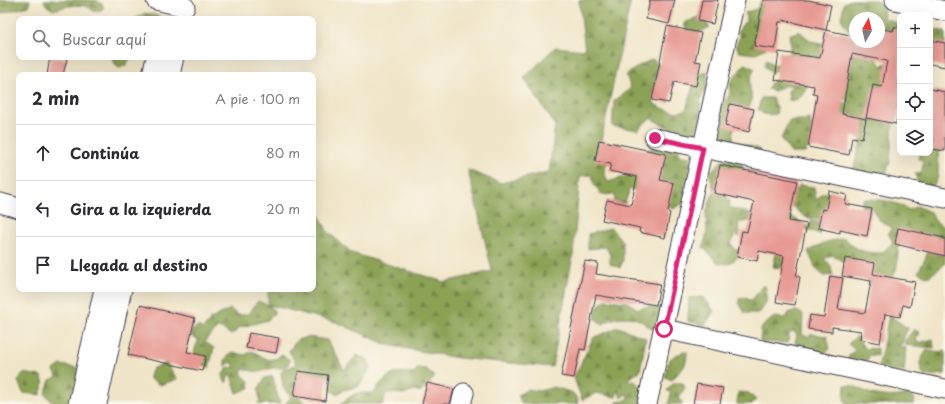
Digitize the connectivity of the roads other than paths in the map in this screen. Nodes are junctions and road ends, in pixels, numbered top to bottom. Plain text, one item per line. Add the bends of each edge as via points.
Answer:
1 (735, 0) edge
2 (894, 0) edge
3 (945, 11) edge
4 (155, 60) edge
5 (173, 60) edge
6 (153, 72) edge
7 (171, 72) edge
8 (655, 138) dead end
9 (703, 148) junction
10 (945, 198) edge
11 (0, 204) edge
12 (16, 207) edge
13 (104, 292) edge
14 (121, 292) edge
15 (664, 329) junction
16 (945, 389) edge
17 (93, 402) edge
18 (647, 404) edge

1 - 9 street
2 - 3 street
4 - 6 street
5 - 7 street
8 - 9 street
9 - 10 street
9 - 15 street
11 - 12 street
13 - 17 street
14 - 17 street
15 - 16 street
15 - 18 street

